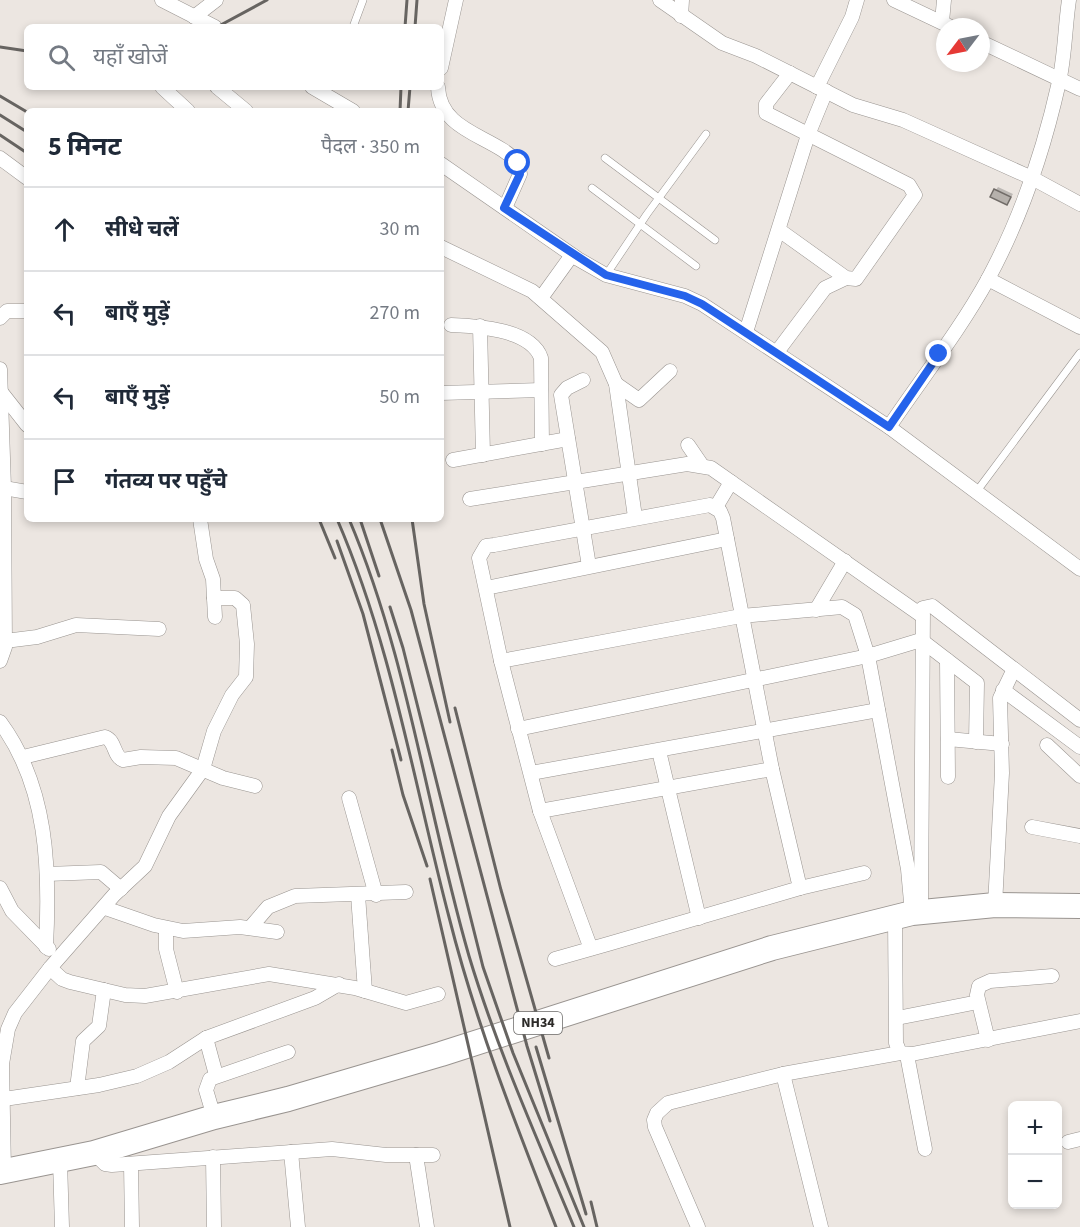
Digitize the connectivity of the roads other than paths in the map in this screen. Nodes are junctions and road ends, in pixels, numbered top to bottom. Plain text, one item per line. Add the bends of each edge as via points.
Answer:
1 (162, 0) edge
2 (216, 0) edge
3 (363, 0) edge
4 (456, 0) edge
5 (660, 0) edge
6 (682, 0) edge
7 (857, 0) edge
8 (894, 0) edge
9 (944, 0) edge
10 (1069, 0) edge
11 (681, 16) junction
12 (194, 17) junction
13 (945, 18) edge
14 (936, 20) edge
15 (209, 24) edge
16 (354, 24) edge
17 (990, 46) edge
18 (444, 54) edge
19 (790, 73) junction
20 (1059, 80) junction
21 (821, 89) junction
22 (1080, 89) edge
23 (165, 90) edge
24 (221, 90) edge
25 (439, 90) edge
26 (329, 92) edge
27 (185, 108) edge
28 (242, 108) edge
29 (329, 108) edge
30 (349, 108) edge
31 (706, 134) dead end
32 (808, 135) junction
33 (605, 158) dead end
34 (0, 159) edge
35 (444, 166) edge
36 (24, 176) edge
37 (1032, 178) junction
38 (592, 188) dead end
39 (660, 197) junction
40 (1080, 204) edge
41 (504, 208) junction
42 (640, 224) junction
43 (779, 230) junction
44 (715, 240) dead end
45 (444, 248) edge
46 (572, 255) junction
47 (696, 266) dead end
48 (606, 275) junction
49 (846, 278) junction
50 (987, 279) junction
51 (542, 298) junction
52 (24, 311) edge
53 (0, 318) edge
54 (450, 325) dead end
55 (480, 326) junction
56 (1080, 327) edge
57 (746, 332) junction
58 (777, 352) junction
59 (1080, 353) edge
60 (0, 369) edge
61 (670, 371) dead end
62 (583, 380) dead end
63 (616, 384) junction
64 (541, 390) junction
65 (1, 392) edge
66 (481, 392) junction
67 (444, 393) edge
68 (24, 421) edge
69 (889, 427) junction
70 (568, 439) junction
71 (542, 444) junction
72 (688, 446) dead end
73 (483, 455) junction
74 (453, 460) dead end
75 (701, 464) junction
76 (628, 475) junction
77 (731, 482) junction
78 (575, 483) junction
79 (4, 488) junction
80 (24, 491) edge
81 (977, 491) junction
82 (470, 499) dead end
83 (716, 507) junction
84 (635, 517) junction
85 (201, 522) edge
86 (582, 526) junction
87 (727, 539) junction
88 (845, 561) junction
89 (589, 566) junction
90 (1080, 569) edge
91 (486, 588) junction
92 (214, 598) junction
93 (816, 610) junction
94 (921, 615) junction
95 (215, 616) dead end
96 (741, 616) junction
97 (159, 629) dead end
98 (921, 640) junction
99 (4, 641) junction
100 (868, 656) junction
101 (947, 660) junction
102 (0, 661) edge
103 (501, 661) junction
104 (1014, 669) junction
105 (754, 680) junction
106 (1003, 690) junction
107 (878, 710) junction
108 (1080, 720) edge
109 (0, 722) edge
110 (518, 729) junction
111 (764, 732) junction
112 (948, 739) junction
113 (976, 742) junction
114 (1002, 744) junction
115 (1047, 745) dead end
116 (1080, 747) edge
117 (659, 751) junction
118 (23, 757) junction
119 (203, 769) junction
120 (771, 769) junction
121 (531, 773) junction
122 (1080, 776) edge
123 (948, 777) dead end
124 (255, 786) dead end
125 (669, 789) junction
126 (349, 798) dead end
127 (540, 811) junction
128 (1032, 827) dead end
129 (1080, 836) edge
130 (47, 873) junction
131 (864, 873) dead end
132 (0, 888) edge
133 (800, 888) junction
134 (122, 889) junction
135 (406, 892) dead end
136 (358, 895) junction
137 (376, 895) junction
138 (996, 905) junction
139 (1080, 906) edge
140 (105, 908) junction
141 (910, 914) junction
142 (699, 918) junction
143 (166, 928) junction
144 (250, 928) junction
145 (278, 932) dead end
146 (46, 947) junction
147 (591, 949) junction
148 (555, 959) dead end
149 (54, 964) junction
150 (1052, 976) dead end
151 (339, 984) junction
152 (104, 990) junction
153 (365, 991) junction
154 (177, 992) junction
155 (438, 994) dead end
156 (978, 1002) junction
157 (897, 1018) junction
158 (1080, 1021) edge
159 (206, 1038) junction
160 (988, 1040) junction
161 (288, 1052) dead end
162 (904, 1054) junction
163 (783, 1074) junction
164 (216, 1075) junction
165 (77, 1088) junction
166 (4, 1099) junction
167 (214, 1117) junction
168 (925, 1149) dead end
169 (291, 1152) junction
170 (94, 1153) junction
171 (416, 1155) junction
172 (433, 1155) dead end
173 (213, 1157) junction
174 (60, 1161) junction
175 (130, 1164) junction
176 (2, 1172) edge
177 (62, 1227) edge
178 (132, 1227) edge
179 (214, 1227) edge
180 (298, 1227) edge
181 (427, 1227) edge
182 (698, 1227) edge
183 (821, 1227) edge

1 - 12 street
2 - 12 street
3 - 16 lane
4 - 18 street
5 - 11 street
6 - 11 street
7 - 21 street
8 - 14 street
9 - 13 street
10 - 20 street
11 - 19 street via 712,38
12 - 15 street
17 - 20 street
19 - 21 street
19 - 32 street via 766,104 766,113
20 - 22 street
20 - 37 street
21 - 32 street
21 - 37 street via 864,110 903,120
23 - 27 street
24 - 28 street
25 - 41 street via 441,102 453,120 518,163 520,174
26 - 29 street
26 - 30 street
31 - 39 lane
32 - 43 street
32 - 49 street via 914,190 915,195 859,277
33 - 39 lane
34 - 36 street
35 - 41 street
37 - 40 street
37 - 50 street
38 - 42 lane
39 - 42 lane
39 - 44 lane
41 - 46 street
42 - 47 lane
42 - 48 lane
43 - 49 street
43 - 57 street
45 - 51 street
46 - 48 street
46 - 51 street
48 - 57 street via 685,296
49 - 58 street via 825,288
50 - 56 street
50 - 69 street
51 - 63 street via 602,352
52 - 53 street via 7,311
54 - 55 street
55 - 64 street via 526,340 536,347 541,358
55 - 66 street
57 - 58 street
58 - 69 street
59 - 81 lane
60 - 65 street
61 - 63 street via 639,400
62 - 70 street via 561,395
63 - 76 street
64 - 66 street
64 - 71 street
65 - 68 street
65 - 79 street
66 - 67 street
66 - 73 street
69 - 81 street
70 - 71 street
70 - 78 street
71 - 73 street
72 - 75 street
73 - 74 street
75 - 76 street
75 - 77 street
76 - 78 street
76 - 84 street
77 - 83 street
77 - 88 street
78 - 82 street
78 - 86 street
79 - 80 street
79 - 99 street
81 - 90 street
83 - 84 street
83 - 87 street via 723,518
84 - 86 street
85 - 92 street
86 - 89 street
86 - 91 street via 486,546 479,558
87 - 89 street
87 - 96 street
88 - 93 street
88 - 94 street
89 - 91 street
91 - 103 street
92 - 95 street
92 - 119 street via 235,598 243,605 246,677 214,731
93 - 96 street
93 - 100 street via 850,610
94 - 98 street
94 - 104 street via 923,608 932,606
96 - 103 street
96 - 105 street
97 - 99 street via 76,625 37,637
98 - 100 street
98 - 101 street
98 - 141 street
99 - 102 street
100 - 105 street
100 - 107 street
101 - 112 street
101 - 113 street via 976,683
103 - 110 street
104 - 106 street
104 - 108 street
105 - 110 street
105 - 111 street
106 - 114 street
106 - 116 street
107 - 111 street
107 - 141 street via 908,869
109 - 118 street
110 - 121 street
111 - 117 street
111 - 120 street
112 - 113 street
112 - 123 street
113 - 114 street
114 - 138 street
115 - 122 street
117 - 121 street
117 - 125 street
118 - 119 street via 105,737 123,760 176,758
118 - 130 street via 39,807
119 - 124 street
119 - 134 street via 169,816 145,866
120 - 125 street
120 - 133 street
121 - 127 street
125 - 127 street
125 - 142 street
126 - 137 street
127 - 147 street
128 - 129 street
130 - 134 street via 101,872
130 - 146 street
131 - 133 street
132 - 146 street via 12,911
133 - 142 street
134 - 140 street
135 - 137 street
136 - 137 street
136 - 144 street via 295,896 268,907
136 - 153 street
138 - 139 highway, NH34
138 - 141 highway, NH34
140 - 143 street
140 - 149 street
141 - 157 street
141 - 167 highway, NH34 via 772,948 441,1054
142 - 147 street
143 - 144 street via 193,932
143 - 154 street via 166,949
144 - 145 street
146 - 149 street
147 - 148 street
149 - 152 street via 62,979
149 - 166 street via 15,1013 8,1029 3,1048
150 - 156 street via 983,983 977,990
151 - 153 street
151 - 154 street via 259,975
151 - 159 street via 315,998
152 - 154 street via 135,996
152 - 165 street via 99,1026 83,1041
153 - 155 street via 406,1004
156 - 157 street
156 - 160 street
157 - 162 street via 896,1043
158 - 160 street
159 - 164 street
159 - 165 street via 169,1062 137,1076
160 - 162 street
161 - 164 street
162 - 163 street
162 - 168 street
163 - 182 street via 668,1103 657,1113 655,1127
163 - 183 street
164 - 167 street via 206,1090
165 - 166 street
166 - 176 street
167 - 170 highway, NH34
169 - 171 street via 332,1149
169 - 173 street
169 - 180 street
170 - 174 highway, NH34
170 - 175 street via 105,1164
171 - 172 street
171 - 181 street
173 - 175 street
173 - 179 street
174 - 176 highway, NH34
174 - 177 street
175 - 178 street

